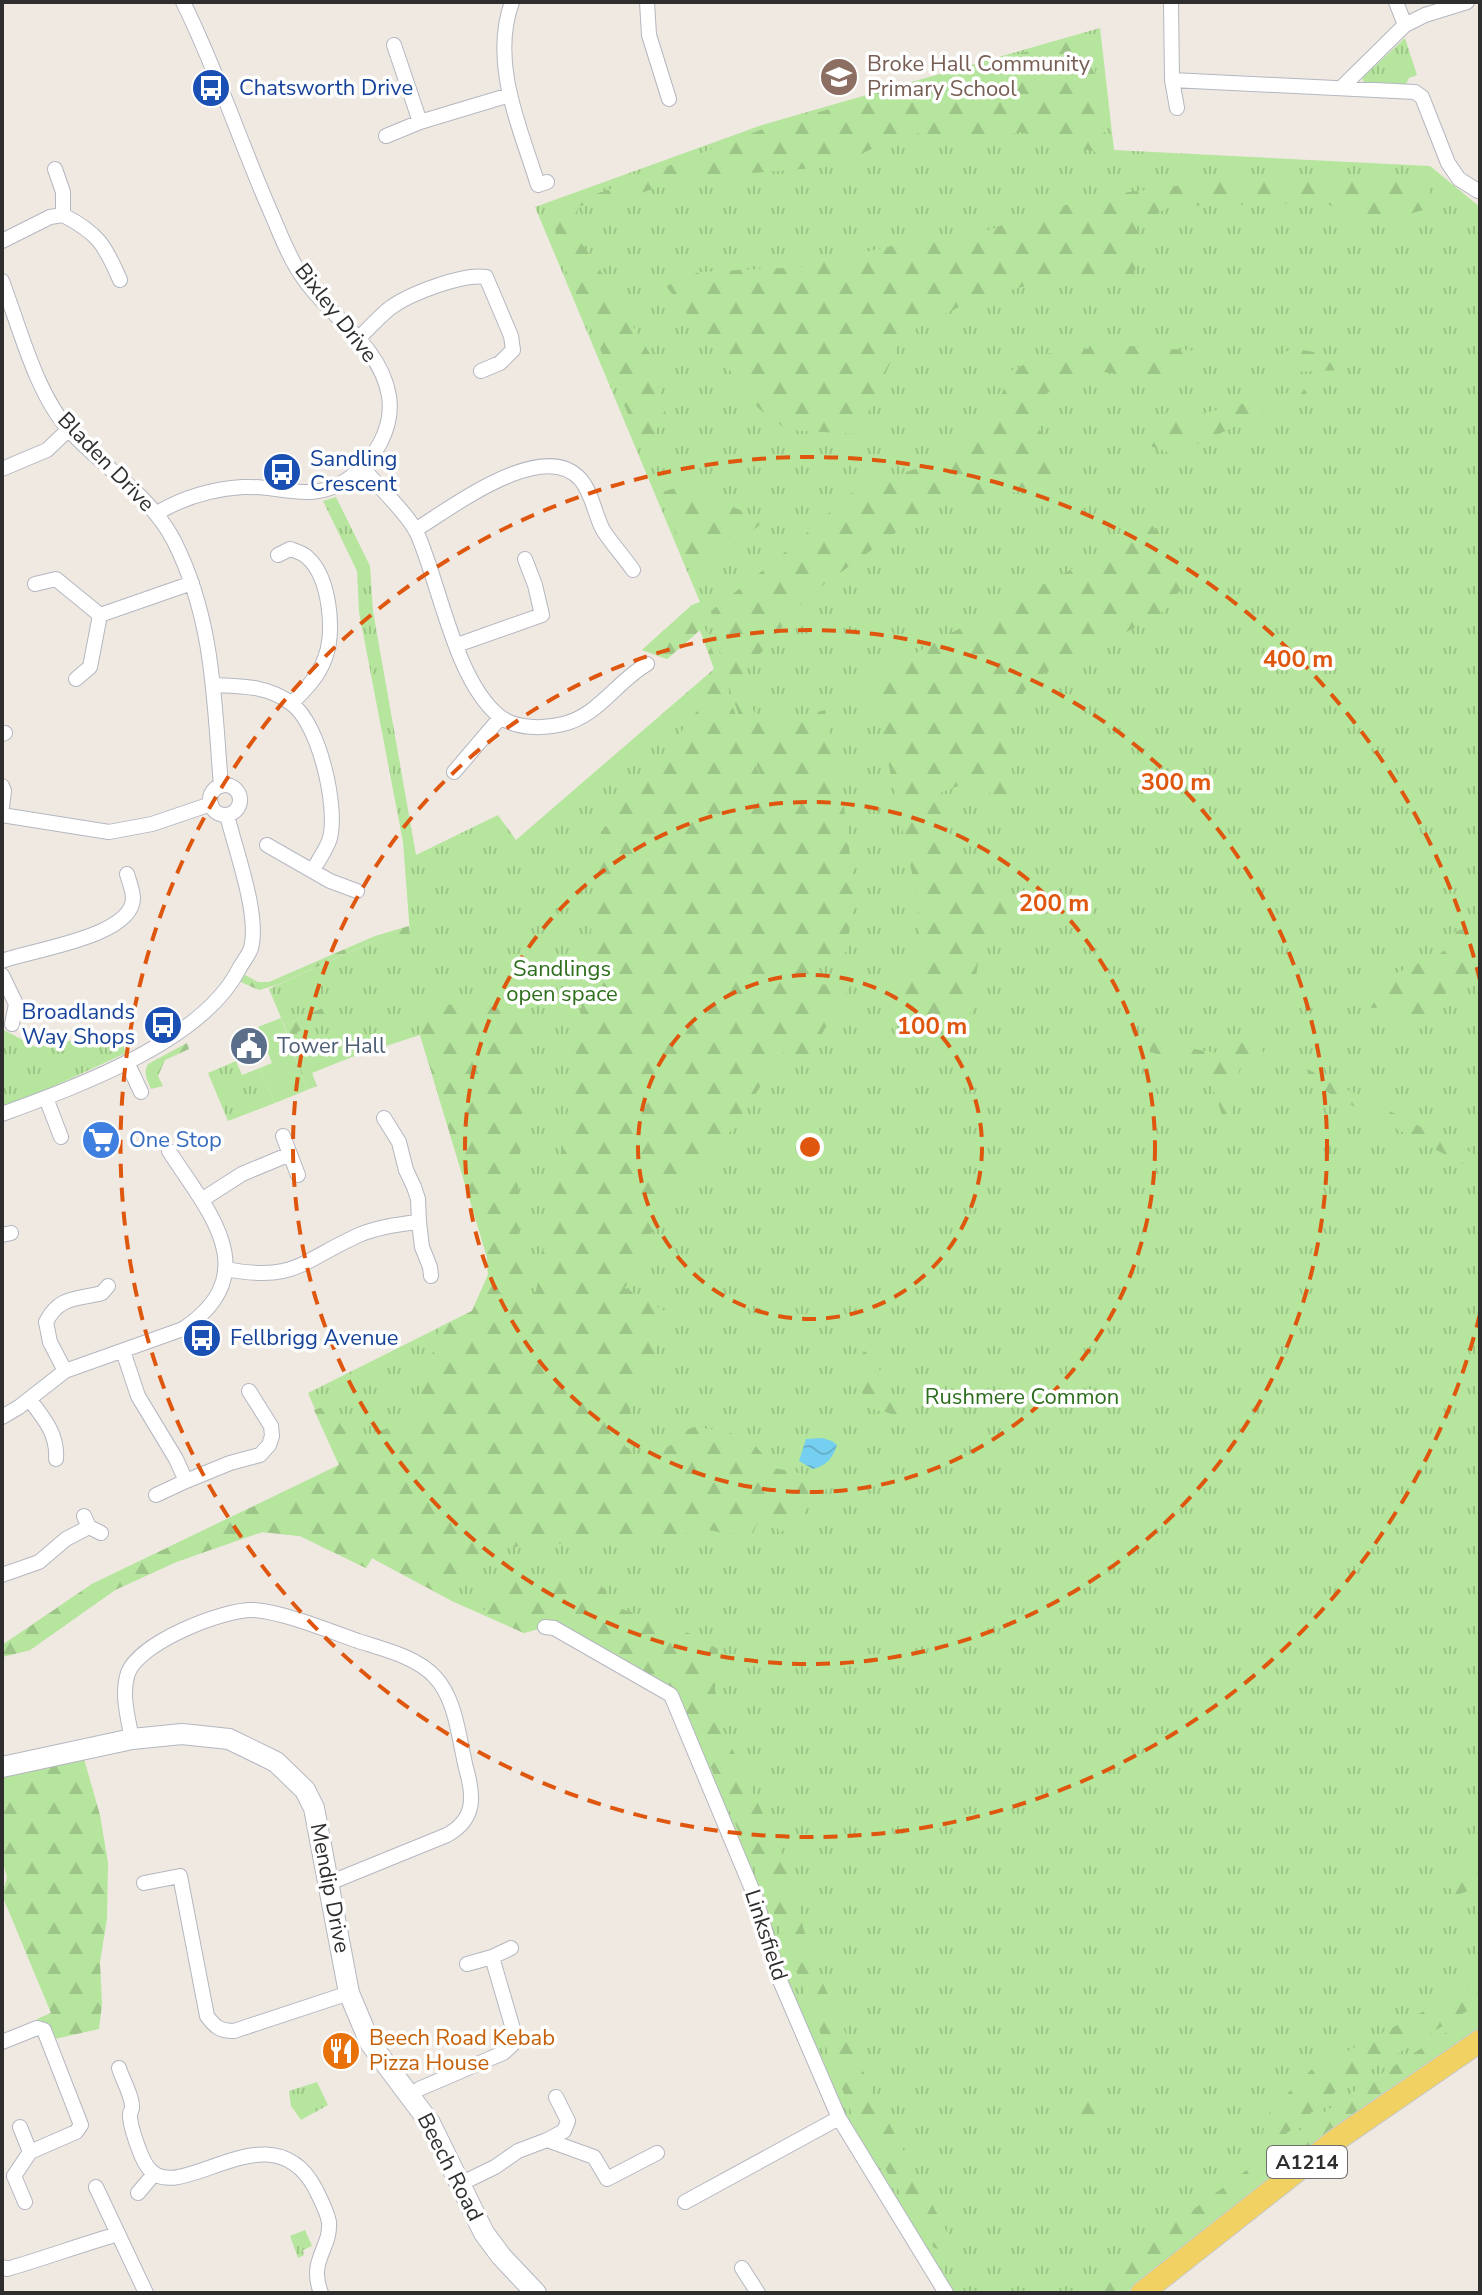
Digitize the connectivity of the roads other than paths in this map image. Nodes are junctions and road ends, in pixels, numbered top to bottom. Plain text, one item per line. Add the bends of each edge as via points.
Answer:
1 (183, 2) edge
2 (512, 2) edge
3 (647, 2) edge
4 (1171, 2) edge
5 (1396, 2) edge
6 (1467, 2) edge
7 (1405, 25) junction
8 (394, 45) dead end
9 (1172, 80) junction
10 (1341, 88) junction
11 (510, 95) junction
12 (669, 99) dead end
13 (1177, 108) dead end
14 (420, 122) junction
15 (386, 136) dead end
16 (55, 169) dead end
17 (547, 182) dead end
18 (1478, 191) dead end
19 (63, 215) junction
20 (2, 241) edge
21 (120, 280) dead end
22 (2, 281) edge
23 (358, 339) junction
24 (481, 371) dead end
25 (69, 429) junction
26 (362, 467) junction
27 (2, 469) edge
28 (157, 513) junction
29 (415, 530) junction
30 (278, 555) dead end
31 (525, 559) dead end
32 (633, 570) dead end
33 (192, 583) junction
34 (35, 584) dead end
35 (100, 615) junction
36 (457, 645) junction
37 (647, 664) dead end
38 (76, 679) dead end
39 (215, 685) junction
40 (292, 703) junction
41 (500, 718) junction
42 (454, 772) dead end
43 (2, 786) edge
44 (221, 786) junction
45 (211, 804) junction
46 (2, 807) edge
47 (2, 815) edge
48 (227, 815) junction
49 (267, 845) dead end
50 (312, 871) junction
51 (127, 874) dead end
52 (357, 891) dead end
53 (2, 961) edge
54 (2, 975) edge
55 (12, 1024) dead end
56 (127, 1062) junction
57 (141, 1092) dead end
58 (46, 1098) junction
59 (2, 1114) edge
60 (384, 1118) dead end
61 (283, 1136) dead end
62 (61, 1137) dead end
63 (169, 1151) dead end
64 (290, 1154) junction
65 (298, 1175) dead end
66 (203, 1199) junction
67 (419, 1222) junction
68 (225, 1269) junction
69 (431, 1276) dead end
70 (101, 1296) dead end
71 (123, 1351) junction
72 (65, 1371) junction
73 (249, 1388) dead end
74 (29, 1399) junction
75 (2, 1417) edge
76 (56, 1459) dead end
77 (186, 1481) junction
78 (156, 1495) dead end
79 (91, 1525) dead end
80 (2, 1575) edge
81 (545, 1627) dead end
82 (132, 1739) junction
83 (3, 1762) edge
84 (144, 1883) dead end
85 (329, 1883) junction
86 (511, 1948) dead end
87 (492, 1957) junction
88 (467, 1964) dead end
89 (349, 1993) junction
90 (1480, 2041) edge
91 (2, 2042) edge
92 (119, 2068) dead end
93 (410, 2096) junction
94 (556, 2097) dead end
95 (839, 2118) junction
96 (20, 2127) dead end
97 (547, 2140) junction
98 (30, 2152) junction
99 (657, 2153) dead end
100 (154, 2174) junction
101 (8, 2178) edge
102 (460, 2184) junction
103 (96, 2187) dead end
104 (138, 2193) dead end
105 (25, 2202) dead end
106 (685, 2202) dead end
107 (118, 2234) junction
108 (2, 2267) edge
109 (742, 2268) dead end
110 (146, 2293) edge
111 (321, 2293) edge
112 (536, 2293) edge
113 (758, 2293) edge
114 (946, 2293) edge
115 (1142, 2293) edge

1 - 23 street, Bixley Drive via 295,266
2 - 11 street via 503,35
3 - 12 street via 649,35
4 - 9 street
5 - 7 street
6 - 7 street
7 - 10 street
8 - 14 street
9 - 10 street
9 - 13 street
10 - 18 street via 1415,92 1422,97 1448,163 1459,179
11 - 14 street
11 - 17 street via 538,185
14 - 15 street
16 - 19 street
19 - 20 street
19 - 21 street via 83,225 105,247
22 - 25 street, Bladen Drive via 40,381
23 - 24 street via 401,301 455,280 486,277 513,350
23 - 26 street, Bixley Drive via 376,361 389,398 384,436
25 - 27 street via 47,450
25 - 28 street, Bladen Drive
26 - 28 street, Bixley Drive via 327,491 245,487 205,492
26 - 29 street
28 - 33 street, Bladen Drive
29 - 32 street via 511,474 557,466 581,480 604,530
29 - 36 street
30 - 40 street via 290,549 306,555 319,571 333,625 325,659
31 - 36 street via 542,615
33 - 35 street
33 - 39 street, Bladen Drive
34 - 35 street via 56,579
35 - 38 street via 90,667
36 - 41 street via 476,692
37 - 41 street via 595,708 565,724 530,728
39 - 40 street via 257,686
39 - 44 street, Bladen Drive
40 - 50 street via 308,720 323,756 331,813 330,838
41 - 42 street
43 - 46 street
44 - 45 street via 213,792
44 - 48 street via 233,787 241,799 238,809
45 - 47 street via 109,832
45 - 48 street
48 - 56 street via 248,893 251,948 208,1011
49 - 50 street
50 - 52 street
51 - 53 street via 133,898 126,915 93,935
54 - 55 street via 16,1004
56 - 57 street
56 - 58 street
58 - 59 street
58 - 62 street
60 - 67 street via 399,1142
61 - 64 street
63 - 66 street
64 - 65 street
64 - 66 street via 242,1174
66 - 68 street via 221,1232
67 - 68 street via 360,1235 278,1273
67 - 69 street via 422,1247 433,1257
68 - 71 street via 212,1304 197,1320
70 - 72 street via 81,1295 61,1304 46,1322
71 - 72 street
71 - 77 street via 138,1396
72 - 74 street
73 - 77 street via 271,1426 269,1445 260,1455
74 - 75 street
74 - 76 street via 57,1444
77 - 78 street
79 - 80 street via 39,1562
81 - 95 street, Linksfield via 671,1695 756,1899 778,1976
82 - 83 street, Mendip Drive
82 - 85 street, Mendip Drive via 219,1736 276,1762 305,1790 314,1808
82 - 85 street via 125,1688 137,1659 197,1624 230,1612 254,1610 334,1633 397,1654 433,1675 450,1703 472,1791 466,1819 447,1835
84 - 89 street via 180,1876 213,2026 234,2031
85 - 89 street, Mendip Drive
86 - 87 street
87 - 88 street
87 - 93 street via 513,2029 512,2045
89 - 93 street, Beech Road via 370,2043
90 - 115 main road, A1214 via 1336,2140
91 - 98 street via 44,2030 81,2125
92 - 100 street via 137,2141
93 - 102 street, Beech Road via 430,2123
94 - 97 street via 568,2121 564,2131
95 - 106 street
95 - 114 street, Linksfield
96 - 98 street
97 - 99 street via 594,2157 607,2179
97 - 102 street
98 - 101 street
100 - 104 street
100 - 111 street via 167,2179 255,2153 293,2164 314,2186 328,2221 317,2264
101 - 105 street
102 - 112 street, Beech Road via 492,2245
103 - 107 street
107 - 108 street via 52,2257
107 - 110 street
109 - 113 street

